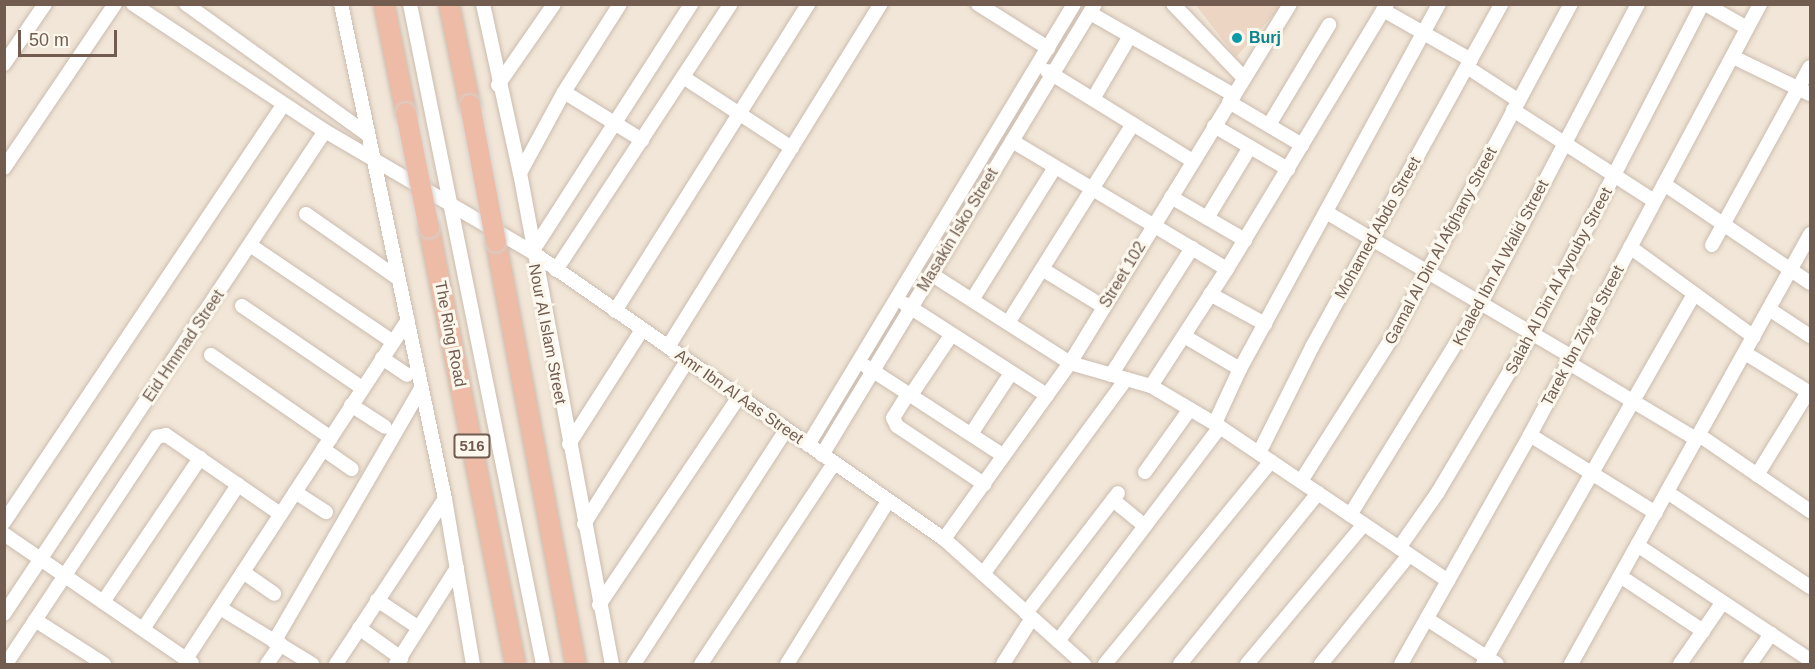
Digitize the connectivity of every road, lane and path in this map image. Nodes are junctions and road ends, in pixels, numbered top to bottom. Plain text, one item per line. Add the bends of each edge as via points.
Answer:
1 (45, 4) edge
2 (115, 4) edge
3 (133, 4) edge
4 (186, 4) edge
5 (341, 4) edge
6 (384, 4) edge
7 (410, 4) edge
8 (449, 4) edge
9 (483, 4) edge
10 (554, 4) edge
11 (620, 4) edge
12 (731, 4) edge
13 (808, 4) edge
14 (881, 4) edge
15 (978, 4) edge
16 (1074, 4) edge
17 (1173, 4) edge
18 (1290, 4) edge
19 (1439, 4) edge
20 (1501, 4) edge
21 (1571, 4) edge
22 (1638, 4) edge
23 (1704, 4) edge
24 (1760, 4) edge
25 (690, 5) edge
26 (1385, 7) edge
27 (1092, 9) edge
28 (1329, 25) dead end
29 (1748, 28) junction
30 (1424, 33) junction
31 (1130, 36) junction
32 (1048, 48) junction
33 (1733, 57) junction
34 (4, 64) edge
35 (1469, 64) junction
36 (1038, 65) junction
37 (1810, 67) edge
38 (1053, 74) junction
39 (683, 78) junction
40 (1244, 78) junction
41 (498, 85) junction
42 (1805, 91) edge
43 (564, 92) junction
44 (1093, 99) junction
45 (1231, 99) junction
46 (283, 105) junction
47 (1516, 105) junction
48 (739, 114) junction
49 (615, 123) junction
50 (1132, 124) junction
51 (1214, 126) junction
52 (1269, 126) junction
53 (325, 131) junction
54 (367, 134) junction
55 (642, 140) junction
56 (1012, 141) junction
57 (1566, 142) junction
58 (1302, 145) junction
59 (1250, 147) junction
60 (792, 148) junction
61 (373, 158) junction
62 (1193, 161) junction
63 (1055, 167) junction
64 (4, 168) edge
65 (1288, 169) junction
66 (519, 173) junction
67 (1614, 174) junction
68 (1664, 184) junction
69 (1092, 189) junction
70 (1171, 197) junction
71 (957, 198) junction
72 (1654, 201) junction
73 (972, 208) junction
74 (1326, 212) junction
75 (306, 214) dead end
76 (1207, 218) junction
77 (1154, 225) junction
78 (1723, 226) junction
79 (1810, 234) edge
80 (1372, 239) junction
81 (1245, 240) junction
82 (250, 245) junction
83 (1712, 245) dead end
84 (1630, 247) junction
85 (1192, 248) junction
86 (532, 252) junction
87 (1042, 269) junction
88 (1227, 269) junction
89 (556, 270) junction
90 (1427, 271) junction
91 (1790, 271) junction
92 (931, 274) junction
93 (399, 279) junction
94 (1810, 283) edge
95 (1210, 294) junction
96 (1694, 294) junction
97 (896, 298) junction
98 (972, 300) junction
99 (1481, 303) junction
100 (242, 306) dead end
101 (1104, 307) junction
102 (911, 308) junction
103 (1769, 309) junction
104 (615, 311) junction
105 (408, 320) junction
106 (1008, 323) junction
107 (1265, 324) junction
108 (642, 330) junction
109 (952, 334) junction
110 (1532, 334) junction
111 (1184, 336) junction
112 (1810, 336) edge
113 (1754, 337) junction
114 (393, 342) junction
115 (668, 347) junction
116 (1745, 353) junction
117 (211, 355) dead end
118 (382, 358) junction
119 (1571, 360) junction
120 (687, 361) junction
121 (858, 361) junction
122 (1070, 363) junction
123 (1240, 369) junction
124 (873, 371) junction
125 (1011, 373) junction
126 (407, 375) dead end
127 (1111, 375) junction
128 (1126, 379) junction
129 (1151, 386) junction
130 (362, 388) junction
131 (421, 388) junction
132 (1809, 392) edge
133 (909, 395) junction
134 (1047, 396) junction
135 (739, 397) junction
136 (1633, 401) junction
137 (351, 405) junction
138 (1190, 409) junction
139 (1218, 425) junction
140 (385, 427) dead end
141 (786, 430) junction
142 (971, 434) junction
143 (1530, 435) junction
144 (1698, 437) junction
145 (327, 443) junction
146 (568, 444) junction
147 (808, 445) junction
148 (822, 455) junction
149 (1004, 456) junction
150 (1265, 457) junction
151 (200, 458) junction
152 (834, 463) junction
153 (352, 469) dead end
154 (1145, 472) dead end
155 (1592, 473) junction
156 (1757, 475) junction
157 (1301, 481) junction
158 (984, 484) junction
159 (238, 485) junction
160 (295, 492) junction
161 (1667, 492) junction
162 (1318, 493) junction
163 (445, 499) junction
164 (888, 501) junction
165 (1810, 510) edge
166 (326, 512) dead end
167 (1656, 513) junction
168 (280, 514) junction
169 (1350, 515) junction
170 (4, 522) edge
171 (584, 524) junction
172 (1364, 524) junction
173 (1145, 526) junction
174 (4, 534) edge
175 (944, 539) junction
176 (1637, 545) junction
177 (1404, 551) junction
178 (42, 560) junction
179 (457, 568) junction
180 (243, 572) junction
181 (983, 574) junction
182 (65, 576) junction
183 (1620, 576) junction
184 (1448, 581) junction
185 (1810, 587) edge
186 (274, 594) dead end
187 (377, 600) junction
188 (103, 602) junction
189 (1723, 602) junction
190 (599, 605) junction
191 (220, 608) junction
192 (4, 614) edge
193 (1029, 615) junction
194 (1427, 619) junction
195 (35, 620) junction
196 (359, 628) junction
197 (419, 628) junction
198 (143, 629) junction
199 (1703, 631) junction
200 (1771, 634) junction
201 (1058, 641) junction
202 (277, 643) junction
203 (1810, 660) edge
204 (183, 661) edge
205 (398, 661) edge
206 (1077, 662) edge
207 (1489, 662) edge
208 (6, 664) edge
209 (104, 664) edge
210 (267, 664) edge
211 (312, 664) edge
212 (336, 664) edge
213 (473, 664) edge
214 (515, 664) edge
215 (543, 664) edge
216 (576, 664) edge
217 (612, 664) edge
218 (634, 664) edge
219 (700, 664) edge
220 (787, 664) edge
221 (1004, 664) edge
222 (1105, 664) edge
223 (1179, 664) edge
224 (1247, 664) edge
225 (1321, 664) edge
226 (1401, 664) edge
227 (1571, 664) edge
228 (1680, 664) edge
229 (1750, 664) edge

1 - 34 street
2 - 64 street
3 - 46 street, Amr Ibn Al Aas Street
4 - 54 street
5 - 54 street
6 - 214 highway, The Ring Road / 516, bridge
7 - 215 street
8 - 216 highway, bridge
9 - 41 street, Nour Al Islam Street
10 - 41 street
11 - 43 street
12 - 39 street
13 - 48 street
14 - 60 street
15 - 32 street
16 - 32 street, Masakin Isko Street
17 - 40 street
18 - 40 street, Street 102
19 - 30 street
20 - 35 street, Mohamed Abdo Street
21 - 47 street, Gamal Al Din Al Afghany Street
22 - 57 street, Khaled Ibn Al Walid Street
23 - 29 street
23 - 67 street, Salah Al Din Al Ayouby Street
24 - 29 street, Tarek Ibn Ziyad Street
25 - 49 street
26 - 30 street
26 - 58 street
27 - 31 street
27 - 38 street, Masakin Isko Street
28 - 52 street
29 - 33 street, Tarek Ibn Ziyad Street
30 - 35 street
30 - 74 street
31 - 44 street
31 - 45 street
32 - 36 street, Masakin Isko Street
33 - 42 street
33 - 68 street, Tarek Ibn Ziyad Street
35 - 47 street
35 - 80 street, Mohamed Abdo Street
36 - 38 street
36 - 71 street, Masakin Isko Street
37 - 42 street
38 - 44 street
38 - 56 street, Masakin Isko Street
39 - 48 street
39 - 55 street
40 - 45 street, Street 102
41 - 66 street, Nour Al Islam Street
42 - 78 street
43 - 49 street
43 - 66 street
44 - 50 street
45 - 51 street, Street 102
45 - 52 street
46 - 53 street, Amr Ibn Al Aas Street
46 - 170 street
47 - 57 street
47 - 90 street, Gamal Al Din Al Afghany Street
48 - 60 street
48 - 104 street
49 - 55 street
49 - 86 street
50 - 62 street
50 - 69 street
51 - 59 street
51 - 62 street, Street 102
52 - 58 street
53 - 61 street, Amr Ibn Al Aas Street
53 - 82 street, Eid Hmmad Street
54 - 61 street
55 - 89 street
56 - 63 street
56 - 73 street, Masakin Isko Street
57 - 67 street
57 - 99 street, Khaled Ibn Al Walid Street
58 - 65 street
59 - 65 street
59 - 76 street
60 - 115 street
61 - 86 street, Amr Ibn Al Aas Street
61 - 93 street
62 - 70 street, Street 102
63 - 69 street
63 - 98 street
65 - 81 street
66 - 86 street, Nour Al Islam Street
67 - 72 street
67 - 110 street, Salah Al Din Al Ayouby Street
68 - 72 street, Tarek Ibn Ziyad Street
68 - 78 street
69 - 77 street
69 - 87 street
70 - 76 street
70 - 77 street, Street 102
71 - 73 street
71 - 97 street, Masakin Isko Street
72 - 84 street, Tarek Ibn Ziyad Street
73 - 92 street, Masakin Isko Street
74 - 80 street
74 - 107 street
75 - 93 street
76 - 81 street
77 - 85 street
77 - 101 street, Street 102
78 - 83 street
78 - 91 street
79 - 91 street
80 - 90 street
80 - 150 street, Mohamed Abdo Street
81 - 88 street
82 - 114 street
82 - 178 street, Eid Hmmad Street
84 - 96 street
84 - 119 street, Tarek Ibn Ziyad Street
85 - 88 street
85 - 127 street
86 - 89 street, Amr Ibn Al Aas Street
86 - 146 street, Nour Al Islam Street
87 - 101 street
87 - 106 street
88 - 95 street
89 - 104 street, Amr Ibn Al Aas Street
90 - 99 street
90 - 157 street, Gamal Al Din Al Afghany Street via 1390,341
91 - 94 street
91 - 103 street
92 - 98 street
92 - 102 street, Masakin Isko Street
93 - 105 street
95 - 107 street
95 - 111 street
96 - 113 street
96 - 136 street
97 - 102 street
97 - 121 street, Masakin Isko Street
98 - 106 street
99 - 110 street
99 - 169 street, Khaled Ibn Al Walid Street
100 - 130 street
101 - 122 street, Street 102
102 - 109 street
102 - 124 street, Masakin Isko Street
103 - 112 street
103 - 113 street
104 - 108 street, Amr Ibn Al Aas Street
105 - 114 street
105 - 131 street
106 - 122 street
107 - 123 street
108 - 115 street, Amr Ibn Al Aas Street
108 - 146 street
109 - 125 street
109 - 133 street
110 - 119 street
110 - 177 street, Salah Al Din Al Ayouby Street
111 - 123 street
111 - 129 street
113 - 116 street
114 - 118 street
115 - 120 street, Amr Ibn Al Aas Street
116 - 132 street
116 - 144 street
117 - 145 street
118 - 126 street
118 - 130 street
119 - 136 street
119 - 143 street, Tarek Ibn Ziyad Street
120 - 135 street, Amr Ibn Al Aas Street
120 - 171 street
121 - 124 street
121 - 147 street, Masakin Isko Street
122 - 127 street
122 - 134 street, Street 102
123 - 139 street
124 - 133 street
124 - 148 street, Masakin Isko Street
125 - 134 street
125 - 142 street
127 - 128 street
128 - 129 street
128 - 181 street
129 - 138 street
130 - 137 street
131 - 163 street
131 - 202 street
132 - 156 street
133 - 142 street
133 - 158 street via 893,418 897,426
134 - 149 street, Street 102
135 - 141 street, Amr Ibn Al Aas Street
135 - 190 street
136 - 144 street
136 - 155 street
137 - 140 street
137 - 145 street
138 - 139 street
138 - 154 street
139 - 150 street
139 - 173 street
141 - 147 street, Amr Ibn Al Aas Street
141 - 218 street
142 - 149 street
143 - 155 street
143 - 184 street, Tarek Ibn Ziyad Street
144 - 156 street
144 - 161 street
145 - 153 street
145 - 160 street
146 - 171 street, Nour Al Islam Street
147 - 148 street, Amr Ibn Al Aas Street
148 - 152 street, Amr Ibn Al Aas Street
149 - 158 street, Street 102
150 - 157 street
150 - 222 street, Mohamed Abdo Street
151 - 159 street
151 - 182 street via 166,435 158,436
151 - 188 street
152 - 164 street, Amr Ibn Al Aas Street
152 - 219 street
155 - 167 street
155 - 207 street
156 - 165 street
157 - 162 street
158 - 175 street, Street 102
159 - 168 street
159 - 198 street
160 - 166 street
160 - 168 street
161 - 167 street
161 - 185 street
162 - 169 street
162 - 223 street
163 - 179 street
163 - 187 street
164 - 175 street, Amr Ibn Al Aas Street
164 - 220 street
167 - 176 street
168 - 180 street
169 - 172 street
171 - 190 street, Nour Al Islam Street
172 - 177 street
172 - 224 street
173 - 193 street via 1115,496
173 - 201 street
174 - 178 street
175 - 181 street, Amr Ibn Al Aas Street
176 - 183 street
176 - 189 street
177 - 184 street
177 - 225 street, Salah Al Din Al Ayouby Street
178 - 182 street
178 - 192 street, Eid Hmmad Street
179 - 197 street
179 - 213 street
180 - 186 street
180 - 191 street
181 - 193 street, Amr Ibn Al Aas Street
182 - 188 street
182 - 195 street
183 - 199 street
183 - 227 street
184 - 194 street, Tarek Ibn Ziyad Street
187 - 196 street
187 - 197 street
188 - 198 street
189 - 199 street
189 - 200 street
190 - 217 street, Nour Al Islam Street
191 - 202 street
191 - 204 street
193 - 201 street, Amr Ibn Al Aas Street
193 - 221 street
194 - 207 street
194 - 226 street, Tarek Ibn Ziyad Street
195 - 208 street
195 - 209 street
196 - 205 street
196 - 212 street
197 - 205 street
198 - 204 street
199 - 228 street
200 - 203 street
200 - 229 street
201 - 206 street, Amr Ibn Al Aas Street
202 - 210 street
202 - 211 street

